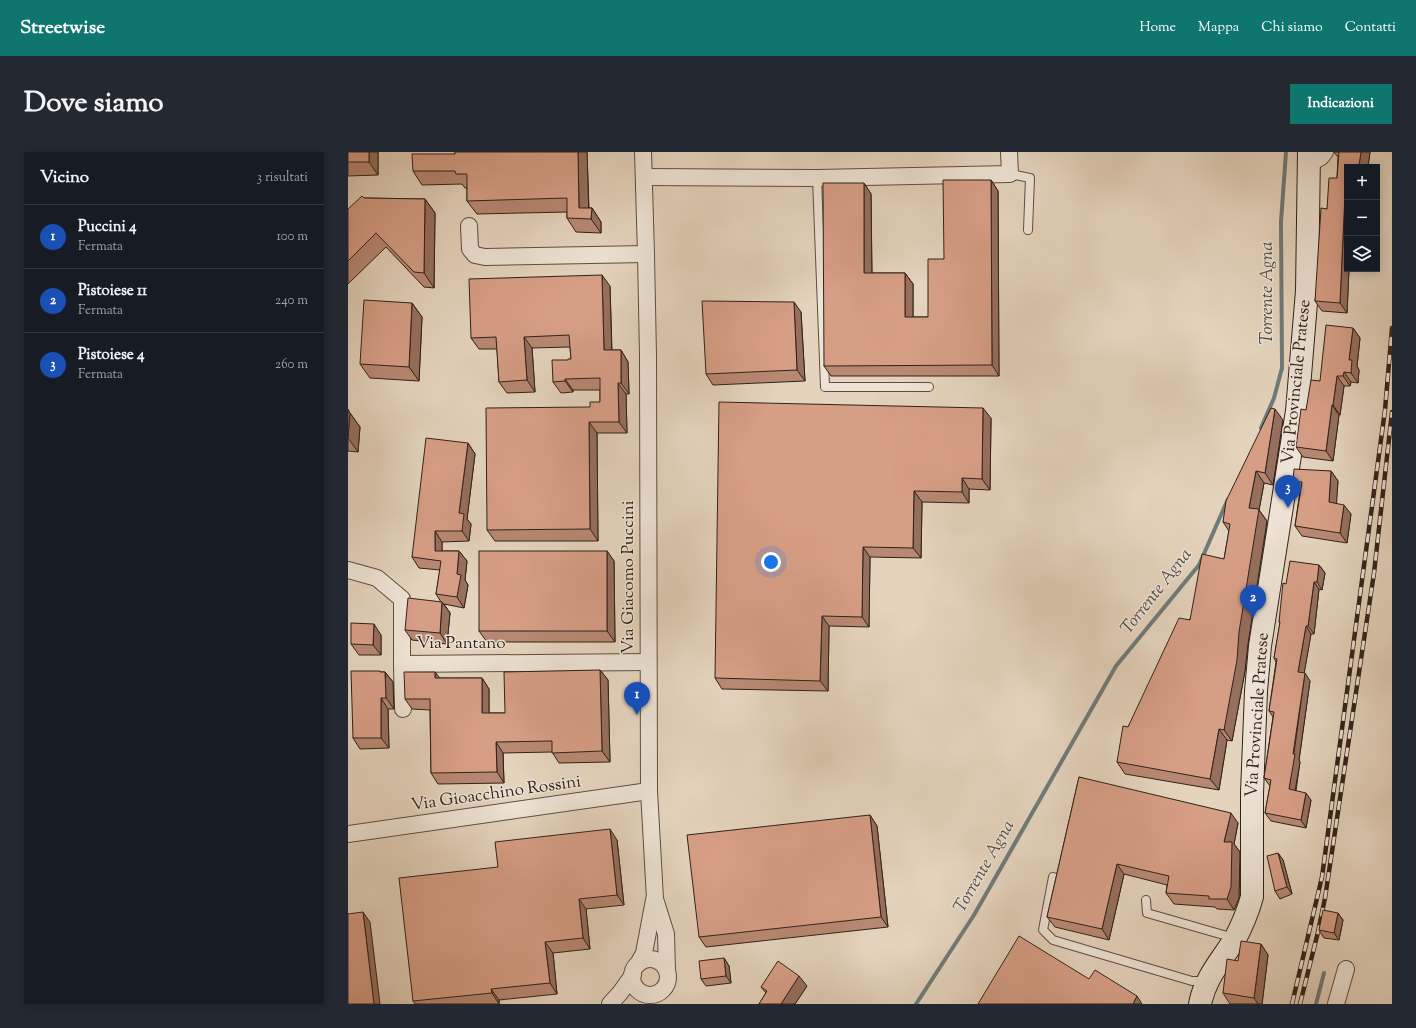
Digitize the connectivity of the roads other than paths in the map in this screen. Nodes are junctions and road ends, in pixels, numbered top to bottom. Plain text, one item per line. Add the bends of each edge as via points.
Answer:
1 (643, 152) edge
2 (1009, 152) edge
3 (1314, 156) edge
4 (1010, 174) junction
5 (644, 177) junction
6 (817, 178) junction
7 (470, 226) dead end
8 (1028, 230) dead end
9 (646, 254) junction
10 (929, 386) dead end
11 (348, 570) edge
12 (648, 662) junction
13 (402, 664) junction
14 (403, 709) dead end
15 (649, 791) junction
16 (348, 834) edge
17 (1053, 877) dead end
18 (655, 899) junction
19 (1146, 900) dead end
20 (1235, 939) junction
21 (635, 969) junction
22 (1346, 970) dead end
23 (667, 971) junction
24 (665, 988) junction
25 (1201, 995) edge
26 (610, 1004) edge
27 (654, 1004) edge
28 (1336, 1004) edge

1 - 5 street, Via Giacomo Puccini
2 - 4 street
3 - 20 street, Via Provinciale Pratese via 1297,411 1260,646 1256,691 1252,793 1252,897
4 - 6 street
4 - 8 lane via 1030,178
5 - 6 street
5 - 9 street, Via Giacomo Puccini
6 - 10 lane via 825,386
7 - 9 street via 470,249 475,256
9 - 12 street, Via Giacomo Puccini
11 - 13 street, Via Pantano via 377,578 402,599
12 - 13 street, Via Pantano
12 - 15 street, Via Giacomo Puccini
13 - 14 street
15 - 16 street, Via Gioacchino Rossini
15 - 18 street, Via Giacomo Puccini
17 - 25 lane via 1043,930 1053,940 1192,981
18 - 21 street, Via Giacomo Puccini via 644,953
18 - 23 street, Via Giacomo Puccini via 666,934
19 - 20 lane via 1147,913
20 - 25 street, Via Provinciale Pratese
21 - 23 street via 643,960 655,959 665,966
21 - 24 street via 635,986 644,994 655,994
21 - 26 street, Via Giacomo Puccini
22 - 28 street
23 - 24 street
24 - 27 street

